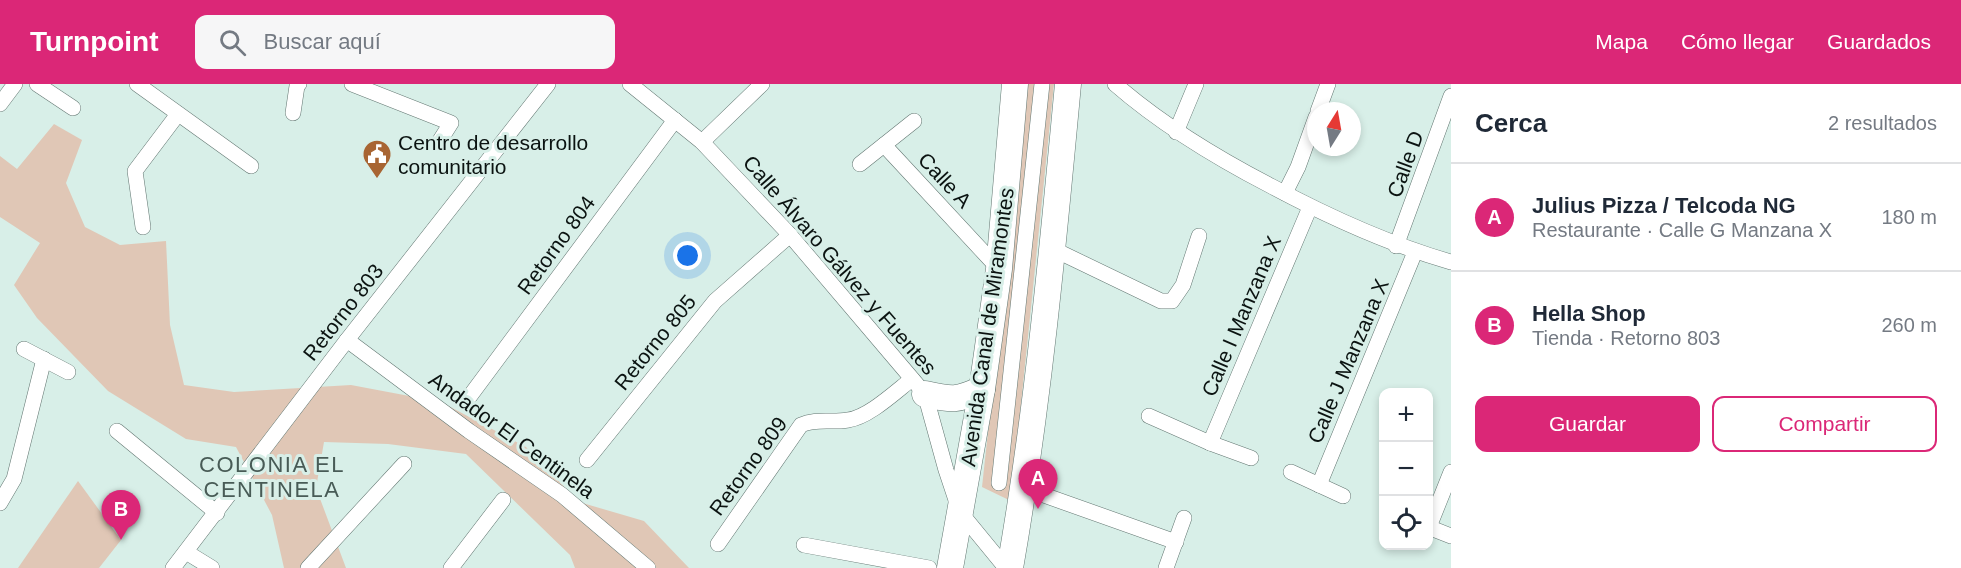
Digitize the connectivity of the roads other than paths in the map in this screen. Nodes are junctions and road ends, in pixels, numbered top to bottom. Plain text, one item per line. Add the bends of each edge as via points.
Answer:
1 (15, 84) edge
2 (37, 84) edge
3 (137, 84) edge
4 (299, 84) edge
5 (352, 84) edge
6 (548, 84) edge
7 (630, 84) edge
8 (762, 84) edge
9 (1015, 84) edge
10 (1042, 84) edge
11 (1068, 84) edge
12 (1114, 84) edge
13 (1196, 84) edge
14 (1328, 84) edge
15 (1451, 96) edge
16 (1321, 102) edge
17 (0, 104) edge
18 (73, 108) dead end
19 (293, 113) dead end
20 (178, 114) junction
21 (675, 120) junction
22 (914, 121) dead end
23 (1176, 132) junction
24 (439, 142) dead end
25 (702, 142) junction
26 (1307, 142) edge
27 (884, 146) junction
28 (860, 164) dead end
29 (251, 166) dead end
30 (1285, 194) junction
31 (1310, 207) junction
32 (143, 227) dead end
33 (789, 235) junction
34 (1199, 236) dead end
35 (1396, 246) junction
36 (1053, 249) junction
37 (1415, 252) junction
38 (1451, 262) edge
39 (999, 269) junction
40 (347, 340) junction
41 (24, 349) dead end
42 (44, 359) junction
43 (68, 372) dead end
44 (918, 386) junction
45 (982, 389) junction
46 (470, 396) dead end
47 (1149, 416) dead end
48 (117, 431) dead end
49 (1210, 443) junction
50 (1251, 458) dead end
51 (587, 460) dead end
52 (404, 464) dead end
53 (1291, 472) dead end
54 (1451, 472) edge
55 (999, 483) dead end
56 (1319, 485) junction
57 (1024, 488) junction
58 (1343, 496) dead end
59 (503, 500) dead end
60 (0, 504) edge
61 (960, 512) junction
62 (217, 513) junction
63 (1433, 517) edge
64 (1184, 518) dead end
65 (1433, 529) edge
66 (1451, 536) edge
67 (1176, 542) junction
68 (718, 544) dead end
69 (804, 545) dead end
70 (186, 552) junction
71 (173, 568) edge
72 (212, 568) edge
73 (308, 568) edge
74 (451, 568) edge
75 (648, 568) edge
76 (929, 568) edge
77 (950, 568) edge
78 (1008, 568) edge
79 (1166, 568) edge

1 - 17 street
2 - 18 street
3 - 20 street
4 - 19 street
5 - 24 street via 451,123
6 - 40 street, Retorno 803
7 - 21 street, Calle Álvaro Gálvez y Fuentes
8 - 25 street
9 - 39 main road, Avenida Canal de Miramontes
10 - 55 street
11 - 36 main road
12 - 23 street
13 - 23 street
14 - 16 street
15 - 35 street, Calle D
20 - 29 street via 223,153
20 - 32 street via 135,171
21 - 25 street, Calle Álvaro Gálvez y Fuentes
21 - 46 street, Retorno 804
22 - 27 street, Calle A
23 - 30 street
25 - 33 street, Calle Álvaro Gálvez y Fuentes
26 - 30 street
27 - 28 street, Calle A
27 - 39 street, Calle A
30 - 31 street
31 - 35 street
31 - 49 street, Calle I Manzana X
33 - 44 street, Calle Álvaro Gálvez y Fuentes
33 - 51 street, Retorno 805 via 716,301
34 - 36 street via 1183,285 1172,301 1161,301
35 - 37 street
36 - 57 main road
37 - 38 street
37 - 56 street, Calle J Manzana X
39 - 45 main road, Avenida Canal de Miramontes
40 - 62 street, Retorno 803
40 - 75 street, Andador El Centinela via 562,495
41 - 42 street
42 - 43 street
42 - 60 street via 14,479
44 - 45 main road via 947,399 962,399
44 - 61 street, Calle Álvaro Gálvez y Fuentes
44 - 68 street, Retorno 809 via 847,421 811,420 801,425
45 - 61 main road, Avenida Canal de Miramontes
47 - 49 street
48 - 62 street
49 - 50 street
52 - 73 street
53 - 56 street
54 - 63 street
56 - 58 street
57 - 67 street
57 - 78 main road
59 - 74 street
61 - 77 main road, Avenida Canal de Miramontes
61 - 78 street, Calle Álvaro Gálvez y Fuentes
62 - 70 street, Retorno 803
64 - 67 street
65 - 66 street
67 - 79 street
69 - 76 street
70 - 71 street, Retorno 803
70 - 72 street

